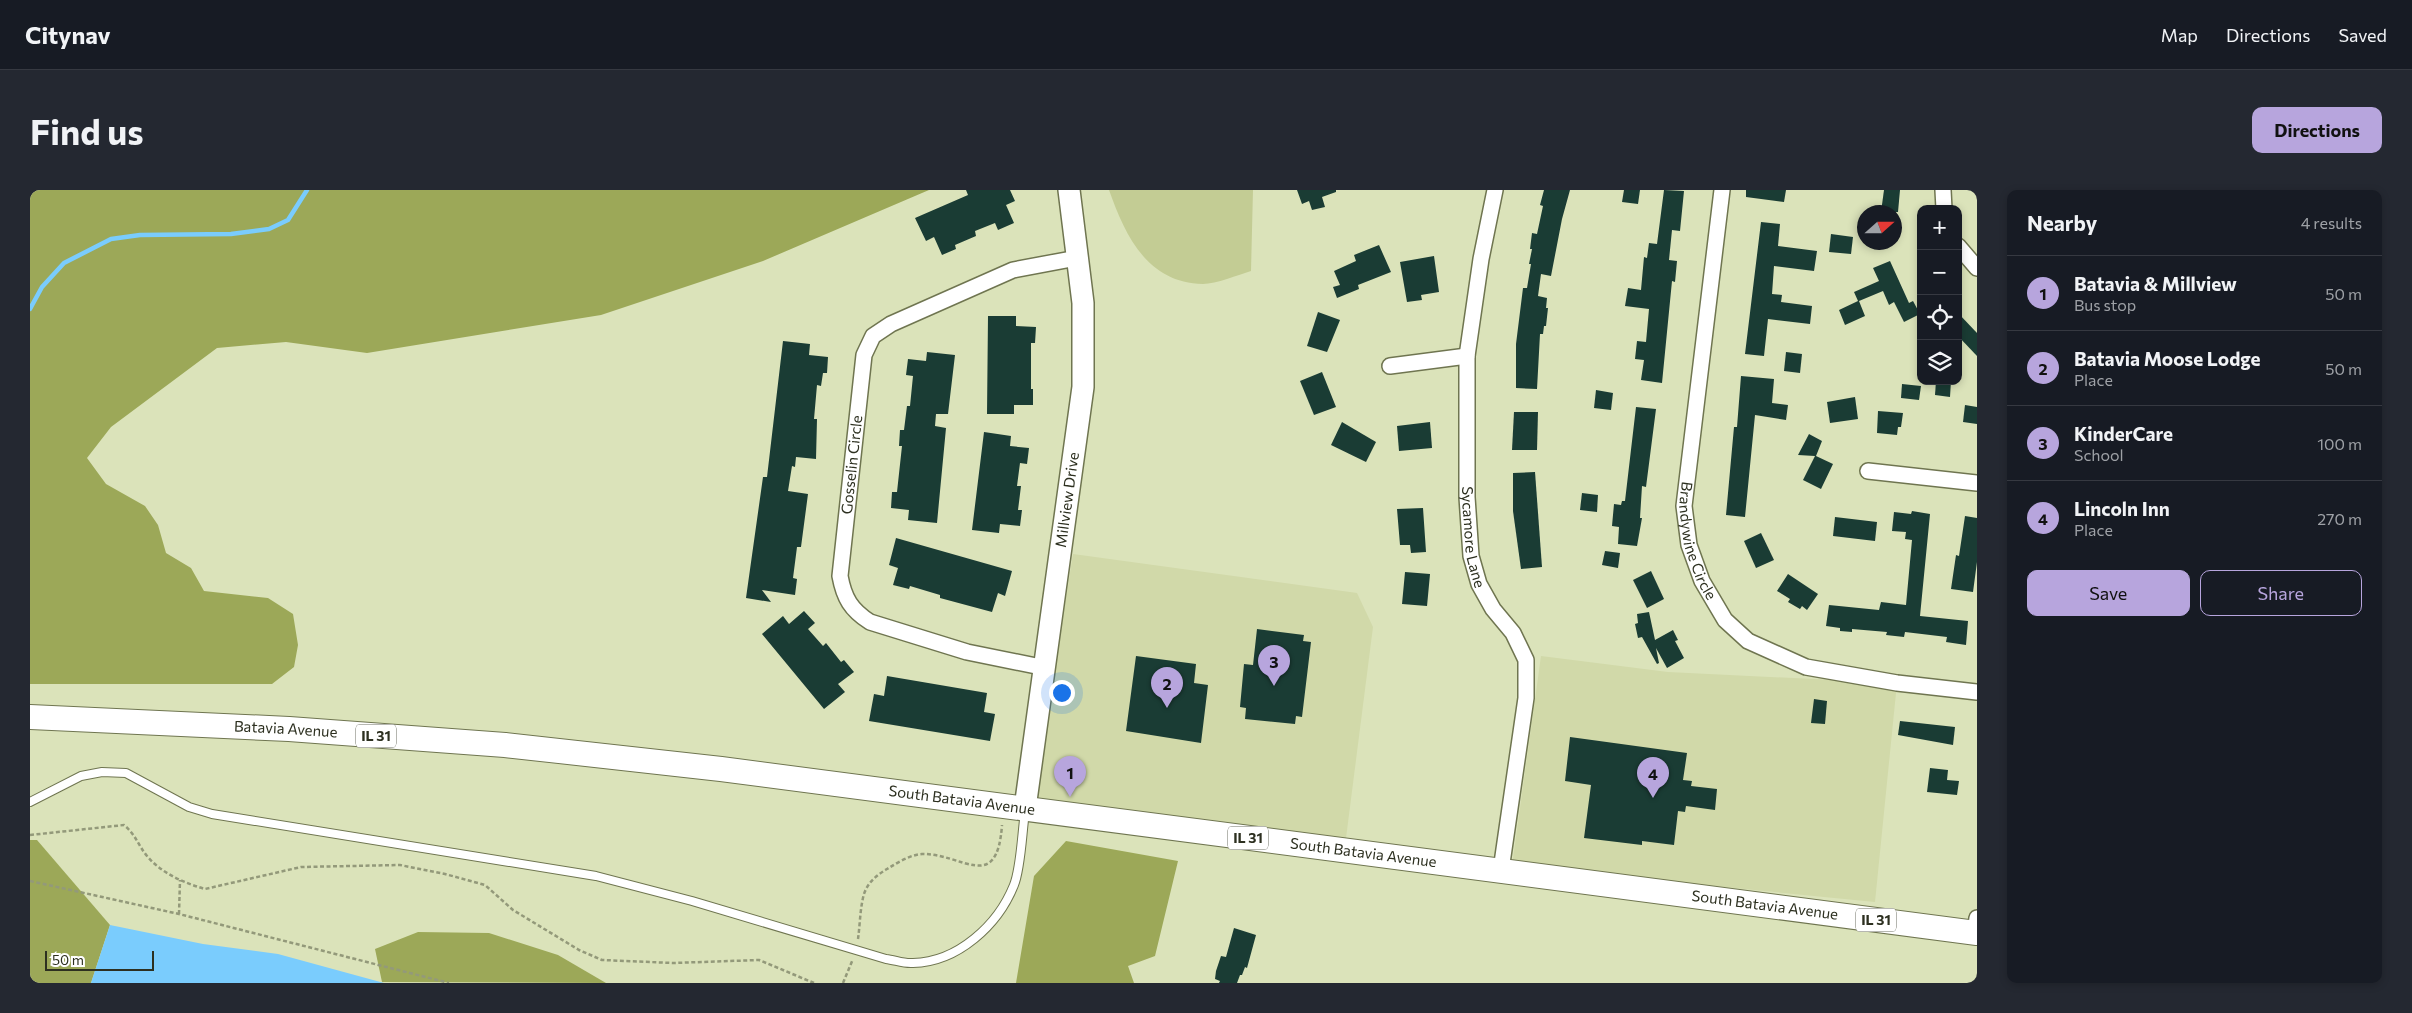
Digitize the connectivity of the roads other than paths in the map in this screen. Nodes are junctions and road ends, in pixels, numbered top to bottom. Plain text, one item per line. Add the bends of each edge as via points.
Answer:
1 (1069, 190) edge
2 (1496, 190) edge
3 (1722, 190) edge
4 (1943, 190) edge
5 (1944, 205) edge
6 (1961, 250) edge
7 (1077, 258) junction
8 (1977, 268) edge
9 (1467, 356) junction
10 (1390, 366) dead end
11 (1868, 471) dead end
12 (1977, 483) edge
13 (1046, 668) junction
14 (1977, 692) edge
15 (30, 717) edge
16 (721, 769) joint
17 (30, 802) edge
18 (1014, 807) junction
19 (1501, 870) junction
20 (1976, 928) edge

1 - 7 street, Millview Drive
2 - 9 street, Sycamore Lane via 1481,259
3 - 14 street, Brandywine Circle via 1684,506 1689,545 1702,582 1725,620 1748,641 1806,667 1897,683
4 - 5 street
6 - 8 street
7 - 13 street, Millview Drive via 1083,303 1083,387
7 - 13 street, Gosselin Circle via 1013,270 892,324 873,336 864,355 840,576 848,604 870,622 967,652
9 - 10 street
9 - 19 street, Sycamore Lane via 1467,497 1471,556 1479,584 1493,609 1513,633 1526,660 1526,698
11 - 12 street
13 - 18 street, Millview Drive
15 - 16 main road, Batavia Avenue / IL 31 via 289,729 505,745
16 - 18 main road, South Batavia Avenue / IL 31
17 - 18 lane via 82,776 102,772 126,773 188,807 212,814 596,876 911,964 950,955 977,937 998,913 1015,884
18 - 19 main road, South Batavia Avenue / IL 31
19 - 20 main road, South Batavia Avenue / IL 31

